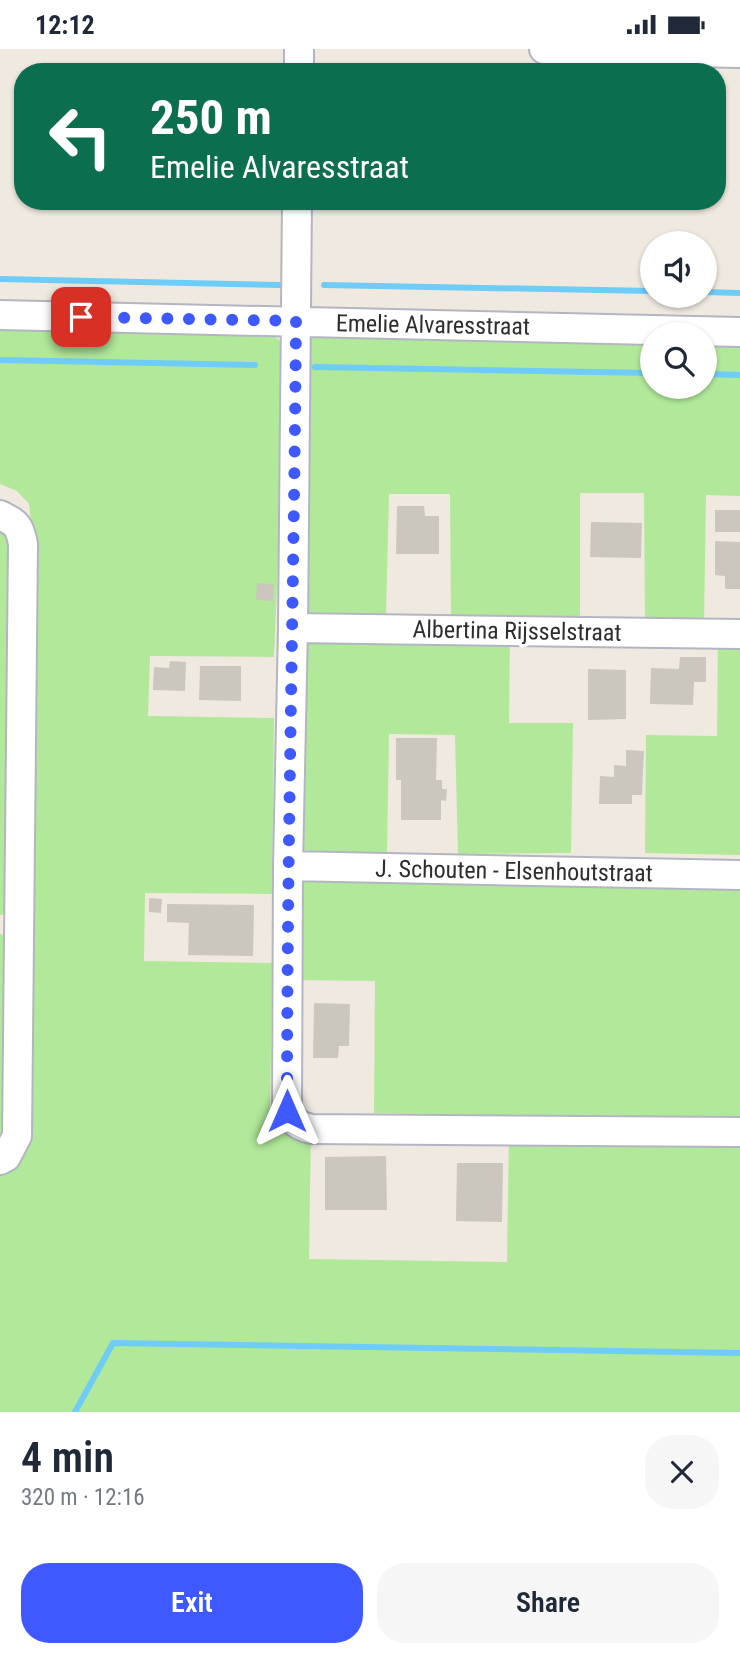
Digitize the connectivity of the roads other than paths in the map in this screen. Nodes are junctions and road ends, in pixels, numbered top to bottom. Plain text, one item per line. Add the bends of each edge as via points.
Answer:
1 (544, 49) edge
2 (740, 53) edge
3 (297, 210) edge
4 (0, 315) edge
5 (296, 321) junction
6 (740, 332) edge
7 (0, 515) edge
8 (293, 628) junction
9 (740, 634) edge
10 (288, 866) junction
11 (740, 875) edge
12 (9, 942) edge
13 (740, 1132) edge
14 (0, 1160) edge

1 - 2 street
3 - 5 street
4 - 5 street, Emelie Alvaresstraat
5 - 6 street, Emelie Alvaresstraat
5 - 8 street
7 - 12 street via 16,523 23,544
8 - 9 street, Albertina Rijsselstraat
8 - 10 street
10 - 11 street, J. Schouten - Elsenhoutstraat
10 - 13 street via 287,1111 299,1126
12 - 14 street via 17,1136

